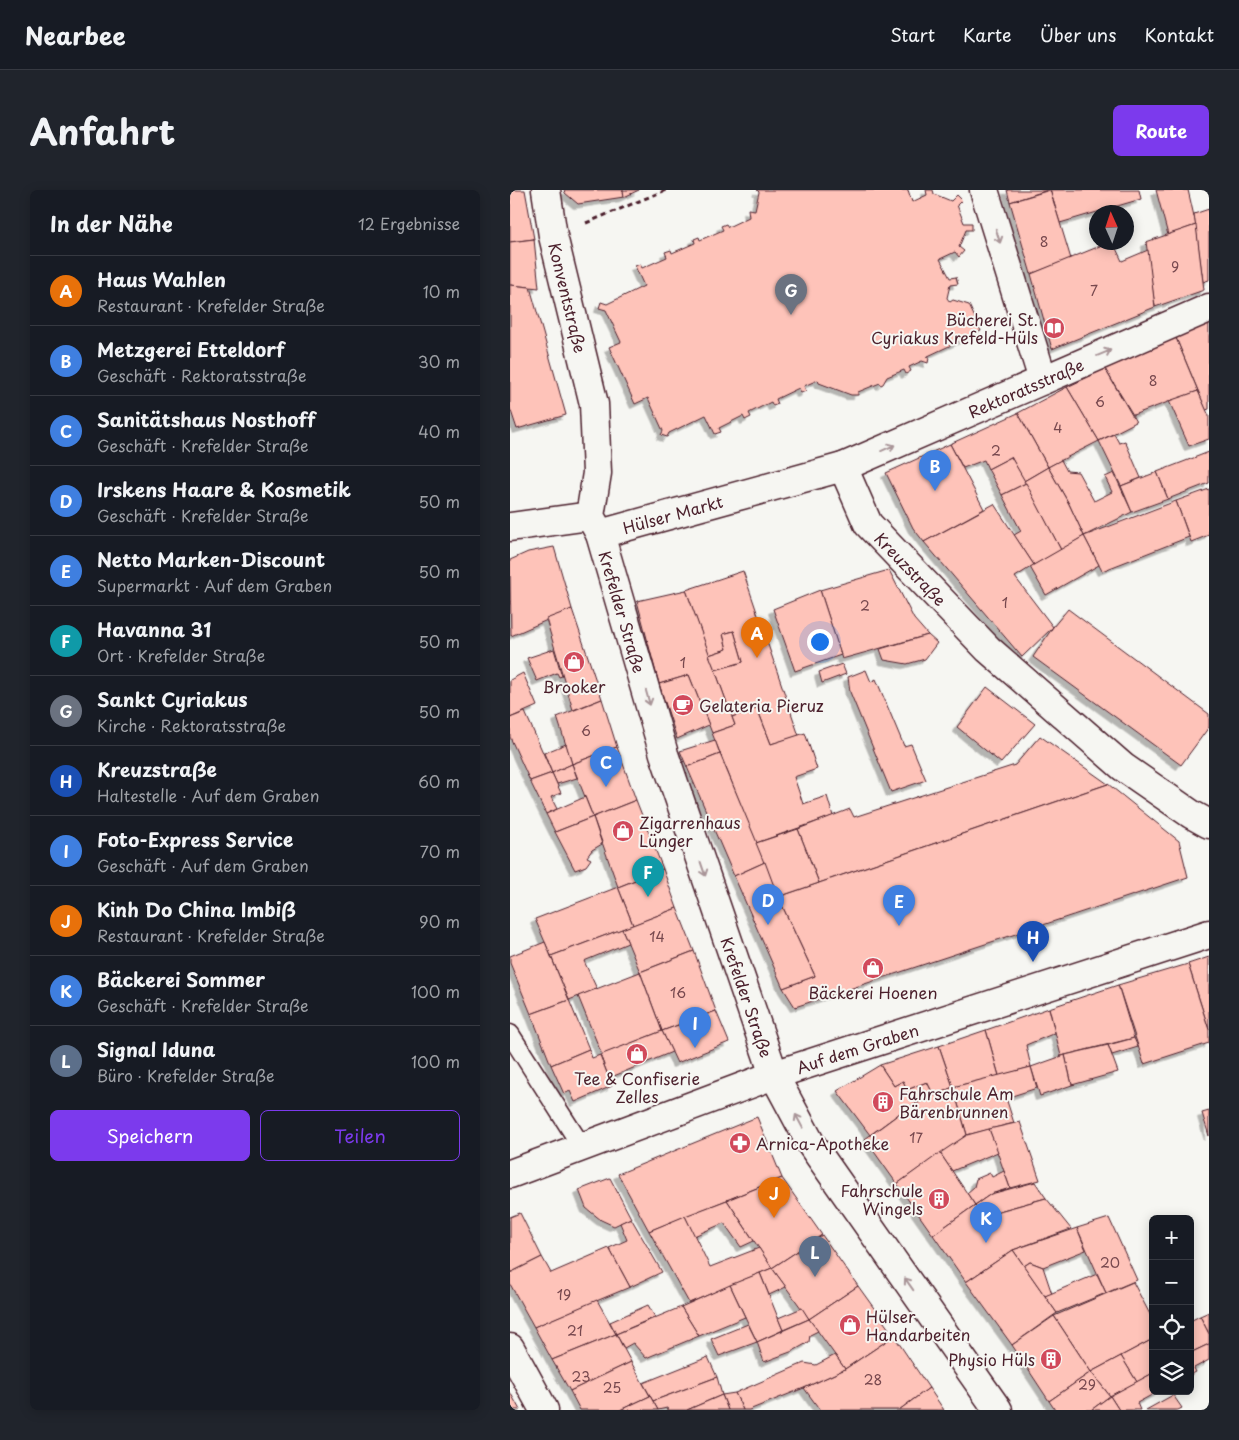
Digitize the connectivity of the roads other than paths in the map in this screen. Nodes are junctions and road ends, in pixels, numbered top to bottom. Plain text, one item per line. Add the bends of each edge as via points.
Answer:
1 (546, 190) edge
2 (984, 190) edge
3 (1209, 308) edge
4 (1044, 380) junction
5 (843, 467) junction
6 (595, 525) junction
7 (510, 527) edge
8 (1209, 824) edge
9 (1209, 934) edge
10 (510, 1034) edge
11 (774, 1075) junction
12 (582, 1146) junction
13 (510, 1174) edge
14 (510, 1348) edge
15 (544, 1410) edge
16 (998, 1410) edge

1 - 6 street, Konventstraße via 553,236 594,404
2 -> 4 street
4 -> 3 street, Rektoratsstraße
5 -> 4 street, Rektoratsstraße
5 - 6 street, Hülser Markt
5 - 8 street, Kreuzstraße via 868,524 988,649 1123,767
6 - 7 street, Hülser Markt
6 -> 11 street, Krefelder Straße via 664,754
9 - 11 street, Auf dem Graben
10 - 12 lane
11 - 12 street, Auf dem Graben
16 -> 11 street, Krefelder Straße via 811,1144
12 - 13 street, Auf dem Graben
14 - 15 street

